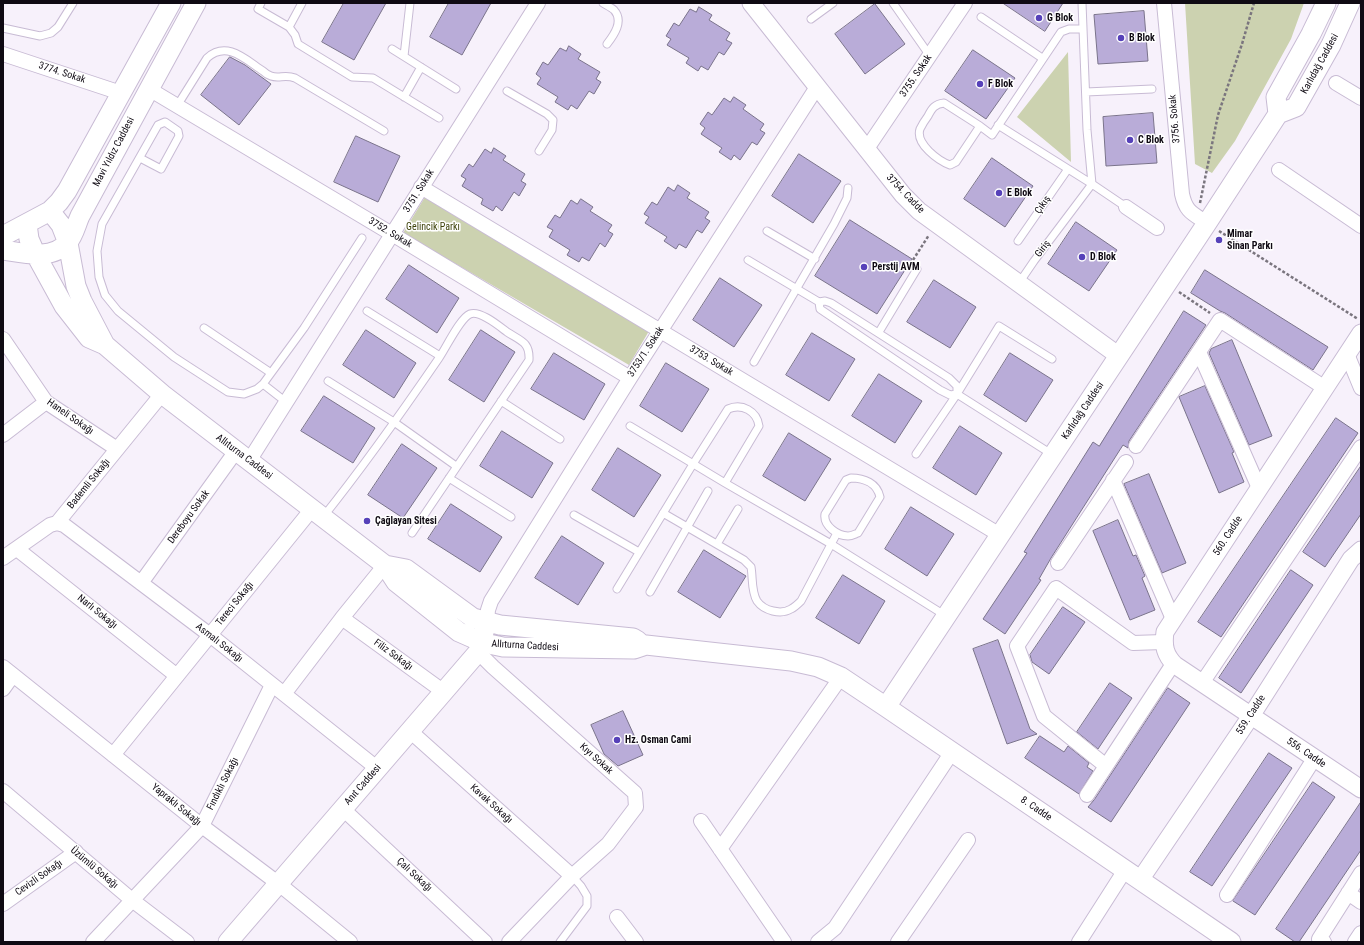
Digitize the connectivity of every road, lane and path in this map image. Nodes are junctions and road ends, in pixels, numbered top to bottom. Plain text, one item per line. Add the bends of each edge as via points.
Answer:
1 (72, 3) edge
2 (171, 3) edge
3 (196, 3) edge
4 (261, 3) edge
5 (302, 3) edge
6 (410, 3) edge
7 (538, 3) edge
8 (603, 3) edge
9 (751, 3) edge
10 (833, 3) edge
11 (893, 3) edge
12 (965, 3) edge
13 (1082, 3) edge
14 (1164, 3) edge
15 (1254, 3) edge
16 (1323, 10) edge
17 (1352, 12) edge
18 (981, 17) dead end
19 (811, 19) dead end
20 (289, 27) junction
21 (3, 28) edge
22 (1082, 29) junction
23 (607, 44) dead end
24 (392, 49) dead end
25 (3, 54) edge
26 (404, 56) junction
27 (930, 56) junction
28 (1042, 58) junction
29 (421, 67) junction
30 (1336, 83) dead end
31 (817, 86) junction
32 (148, 89) junction
33 (456, 89) dead end
34 (1152, 89) dead end
35 (507, 91) dead end
36 (1086, 92) junction
37 (121, 93) junction
38 (404, 97) junction
39 (1361, 98) edge
40 (177, 106) junction
41 (1278, 114) junction
42 (438, 118) dead end
43 (998, 125) junction
44 (980, 126) junction
45 (384, 131) dead end
46 (866, 150) junction
47 (540, 151) dead end
48 (140, 158) junction
49 (1068, 169) junction
50 (1279, 170) dead end
51 (1092, 184) junction
52 (421, 187) junction
53 (848, 188) dead end
54 (1126, 207) joint
55 (50, 211) junction
56 (1202, 220) junction
57 (27, 224) junction
58 (1361, 226) edge
59 (1157, 228) dead end
60 (767, 231) dead end
61 (392, 234) junction
62 (3, 236) edge
63 (362, 238) dead end
64 (1231, 238) dead end
65 (1018, 241) dead end
66 (68, 243) junction
67 (3, 250) edge
68 (36, 255) junction
69 (815, 259) junction
70 (748, 260) dead end
71 (917, 269) dead end
72 (1019, 283) junction
73 (1167, 284) junction
74 (797, 290) junction
75 (819, 302) junction
76 (367, 311) dead end
77 (1220, 320) junction
78 (1361, 321) edge
79 (204, 328) dead end
80 (660, 330) junction
81 (879, 332) junction
82 (1361, 333) edge
83 (3, 339) edge
84 (105, 345) junction
85 (1199, 352) junction
86 (1347, 354) junction
87 (440, 356) junction
88 (1119, 356) junction
89 (1052, 359) dead end
90 (754, 362) dead end
91 (270, 373) junction
92 (630, 378) junction
93 (328, 381) dead end
94 (263, 384) junction
95 (1325, 388) junction
96 (1361, 388) edge
97 (162, 394) junction
98 (957, 394) junction
99 (46, 402) junction
100 (286, 402) junction
101 (501, 402) junction
102 (394, 422) junction
103 (630, 426) dead end
104 (3, 435) edge
105 (560, 439) dead end
106 (1136, 446) dead end
107 (1361, 447) edge
108 (116, 449) junction
109 (916, 454) dead end
110 (1053, 455) junction
111 (243, 456) junction
112 (1126, 462) dead end
113 (693, 464) junction
114 (456, 466) junction
115 (449, 478) junction
116 (1113, 480) junction
117 (725, 483) junction
118 (1259, 488) junction
119 (708, 491) dead end
120 (738, 509) dead end
121 (317, 513) junction
122 (663, 513) junction
123 (574, 515) dead end
124 (511, 517) dead end
125 (57, 523) junction
126 (687, 527) junction
127 (412, 533) dead end
128 (837, 533) junction
129 (1000, 535) junction
130 (717, 544) junction
131 (831, 544) junction
132 (17, 549) junction
133 (1360, 550) edge
134 (639, 552) junction
135 (3, 558) edge
136 (1058, 564) dead end
137 (385, 565) junction
138 (141, 583) junction
139 (616, 589) dead end
140 (650, 592) dead end
141 (946, 616) junction
142 (342, 618) junction
143 (1173, 619) junction
144 (487, 622) junction
145 (210, 635) junction
146 (1163, 642) junction
147 (646, 645) junction
148 (480, 647) junction
149 (1173, 664) junction
150 (8, 671) edge
151 (177, 676) junction
152 (841, 677) junction
153 (1202, 683) junction
154 (272, 685) junction
155 (3, 689) edge
156 (444, 692) junction
157 (284, 694) junction
158 (886, 707) junction
159 (1251, 716) junction
160 (410, 731) junction
161 (952, 752) junction
162 (113, 755) junction
163 (1314, 759) junction
164 (1106, 766) junction
165 (378, 769) junction
166 (1361, 789) edge
167 (3, 791) edge
168 (1087, 796) dead end
169 (343, 809) junction
170 (701, 821) dead end
171 (202, 826) junction
172 (968, 840) dead end
173 (720, 849) junction
174 (76, 852) junction
175 (1125, 870) junction
176 (1361, 872) edge
177 (572, 876) junction
178 (1140, 880) junction
179 (279, 884) junction
180 (1348, 893) junction
181 (1227, 895) dead end
182 (132, 900) junction
183 (1361, 902) edge
184 (3, 904) edge
185 (617, 917) dead end
186 (1361, 933) edge
187 (1224, 940) edge
188 (93, 942) edge
189 (187, 942) edge
190 (228, 942) edge
191 (350, 942) edge
192 (485, 942) edge
193 (509, 942) edge
194 (560, 942) edge
195 (636, 942) edge
196 (784, 942) edge
197 (818, 942) edge
198 (898, 942) edge
199 (1079, 942) edge
200 (1324, 942) edge
201 (1355, 942) edge

1 - 21 lane via 58,27 51,33 40,36
2 - 37 main road
3 - 32 main road, Mavi Yıldız Caddesi
4 - 20 lane via 258,9
5 - 20 lane
6 - 26 lane
7 - 52 street, 3751. Sokak
8 - 23 lane via 614,10 618,18 618,26
9 - 31 street, 3754. Cadde
10 - 19 lane
11 - 27 lane
12 - 27 street, 3755. Sokak
13 - 22 lane
14 - 56 street, 3756. Sokak via 1182,194 1184,205
15 - 56 path via 1218,115
16 - 17 main road
16 - 41 main road via 1276,97
17 - 41 main road, Karlıdağ Caddesi via 1296,107
18 - 28 lane
20 - 38 lane via 298,44 352,78 373,78
22 - 28 lane via 1060,32
22 - 36 lane
24 - 26 lane
25 - 37 street, 3774. Sokak
26 - 29 lane
27 - 46 street, 3755. Sokak
28 - 43 lane
29 - 33 lane
29 - 38 lane
30 - 39 street
31 - 46 street, 3754. Cadde
31 - 80 street, 3753/1. Sokak
32 - 40 street, 3752. Sokak
32 - 66 main road, Mavi Yıldız Caddesi
34 - 36 lane
35 - 47 lane via 553,120 552,130
36 - 51 lane
37 - 55 main road via 67,191
38 - 42 lane
40 - 45 lane via 207,58 219,51 227,50 270,76 288,75 295,78
40 - 61 street, 3752. Sokak
41 - 56 main road, Karlıdağ Caddesi
43 - 44 lane via 992,135
43 - 49 lane
44 - 44 lane via 956,162 950,165 943,163 927,150 920,140 919,130 936,104 944,103
46 - 72 street, 3754. Cadde via 902,195 919,211
48 - 48 lane via 158,125 165,122 178,130 179,136 161,169
48 - 94 lane via 102,224 97,251 99,277 105,295 118,311 174,357 228,392 244,394
49 - 51 lane
49 - 65 lane, Çıkış
50 - 58 street
51 - 54 lane
51 - 72 lane, Giriş
52 - 61 street, 3751. Sokak
52 - 80 street, 3753. Sokak
53 - 69 lane via 847,198
54 - 59 street
55 - 57 main road
55 - 66 main road, Allıturna Caddesi via 61,225
56 - 73 main road, Karlıdağ Caddesi
57 - 62 main road
57 - 68 main road, Allıturna Caddesi via 29,239
60 - 69 lane
61 - 92 street, 3752. Sokak
61 - 100 street, 3751. Sokak
63 - 91 lane via 304,328
64 - 78 path
66 - 68 main road via 54,253
66 - 84 main road, Allıturna Caddesi via 76,286
67 - 68 main road
68 - 84 main road, Allıturna Caddesi via 64,306 89,338
69 - 74 lane
70 - 74 lane
71 - 81 lane
72 - 88 street, 3754. Cadde
73 - 77 path
73 - 88 main road, Karlıdağ Caddesi
74 - 75 lane
74 - 90 lane
75 - 81 lane via 831,303
75 - 98 lane via 820,309 940,390 950,395
76 - 87 lane
77 - 85 street
77 - 95 street
79 - 91 lane
80 - 92 street, 3753/1. Sokak
80 - 129 street, 3753. Sokak
81 - 98 lane via 949,378 957,386
82 - 86 street, 560. Cadde
83 - 99 street, Haneli Sokağı
84 - 97 main road, Allıturna Caddesi
85 - 106 street
85 - 118 street
86 - 95 street, 560. Cadde
86 - 96 street
87 - 101 lane via 463,318 471,313 480,314 525,343 529,351 528,360
87 - 102 lane
88 - 110 main road, Karlıdağ Caddesi
89 - 98 lane via 999,326
91 - 94 lane
92 - 144 street, 3753/1. Sokak via 491,601
93 - 102 lane
94 - 100 lane
95 - 118 street, 560. Cadde
97 - 108 street, Bademli Sokağı
97 - 111 main road, Allıturna Caddesi
98 - 109 lane
98 - 110 lane
99 - 104 street
99 - 108 street, Haneli Sokağı
100 - 111 street, 3751. Sokak
101 - 105 lane
101 - 114 lane
102 - 114 lane
102 - 121 lane via 343,492
103 - 113 lane
107 - 153 street
108 - 125 street, Bademli Sokağı
110 - 129 main road, Karlıdağ Caddesi
111 - 121 main road, Allıturna Caddesi
111 - 138 street, Dereboyu Sokak
112 - 116 street
113 - 117 lane
113 - 117 lane via 728,409 733,407 755,414 759,426
113 - 122 lane
114 - 115 lane
115 - 124 lane
115 - 127 lane
116 - 136 street
116 - 143 street
117 - 131 lane
118 - 143 street, 560. Cadde
119 - 126 lane
120 - 130 lane
121 - 137 main road, Allıturna Caddesi
121 - 145 street, Tereci Sokağı
122 - 126 lane
122 - 134 lane
123 - 134 lane
125 - 132 street, Bademli Sokağı via 50,525
125 - 138 street, Asmalı Sokağı via 64,525
126 - 130 lane
126 - 140 lane
128 - 128 lane via 826,523 825,514 846,480 859,478 876,487 880,497 858,533 847,536
128 - 131 lane
129 - 141 main road, Karlıdağ Caddesi
130 - 131 lane via 751,567 753,587 762,606 783,612 792,609 801,601
131 - 141 lane
132 - 135 street, Bademli Sokağı
132 - 151 street, Narlı Sokağı
133 - 159 street, 559. Cadde
134 - 139 lane
137 - 142 street
137 - 144 main road, Allıturna Caddesi via 406,569 473,618
137 - 148 main road, Allıturna Caddesi via 396,582
138 - 145 street, Asmalı Sokağı
141 - 158 main road, Karlıdağ Caddesi
142 - 156 street, Filiz Sokağı
142 - 157 street
143 - 146 street, 560. Cadde via 1165,632
144 - 147 main road, Allıturna Caddesi via 633,638
144 - 148 main road, Anıt Caddesi
145 - 151 street, Tereci Sokağı
145 - 154 street, Asmalı Sokağı
146 - 149 street
146 - 164 street via 1132,643 1056,588 1017,646 1044,716
147 - 148 main road, Allıturna Caddesi via 634,649
147 - 152 main road, Allıturna Caddesi via 791,660 818,667
148 - 156 main road, Anıt Caddesi
148 - 177 street, Kıyı Sokak via 493,667 635,793 636,807 608,844
149 - 153 street
149 - 164 street
150 - 155 street
150 - 162 street, Yapraklı Sokağı
151 - 162 street, Tereci Sokağı
152 - 158 main road, 8. Cadde
152 - 173 street
153 - 159 street
154 - 157 street, Asmalı Sokağı
154 - 171 street, Fındıklı Sokağı
156 - 160 main road, Anıt Caddesi
157 - 165 street, Asmalı Sokağı
158 - 161 main road, 8. Cadde
159 - 163 street, 556. Cadde
159 - 178 street, 559. Cadde
160 - 165 main road, Anıt Caddesi
160 - 177 street, Kavak Sokağı
161 - 175 main road, 8. Cadde
161 - 197 street via 835,928
162 - 171 street, Yapraklı Sokağı
163 - 166 street, 556. Cadde
163 - 181 street
164 - 168 street
165 - 169 main road, Anıt Caddesi
167 - 174 street, Üzümlü Sokağı
169 - 179 main road, Anıt Caddesi
169 - 192 street, Çalı Sokağı
170 - 173 street
171 - 179 street, Yapraklı Sokağı
171 - 182 street, Fındıklı Sokağı
172 - 198 street
173 - 196 street
174 - 182 street, Üzümlü Sokağı
174 - 184 street, Cevizli Sokağı
175 - 178 main road, 8. Cadde
175 - 199 street
176 - 180 street
177 - 193 street, Kıyı Sokak
177 - 194 lane via 587,896 587,906
178 - 187 main road, 8. Cadde
179 - 190 main road, Anıt Caddesi
179 - 191 street, Yapraklı Sokağı
180 - 183 street
180 - 200 street via 1319,939
182 - 188 street, Fındıklı Sokağı
182 - 189 street, Üzümlü Sokağı
185 - 195 street
186 - 201 street

